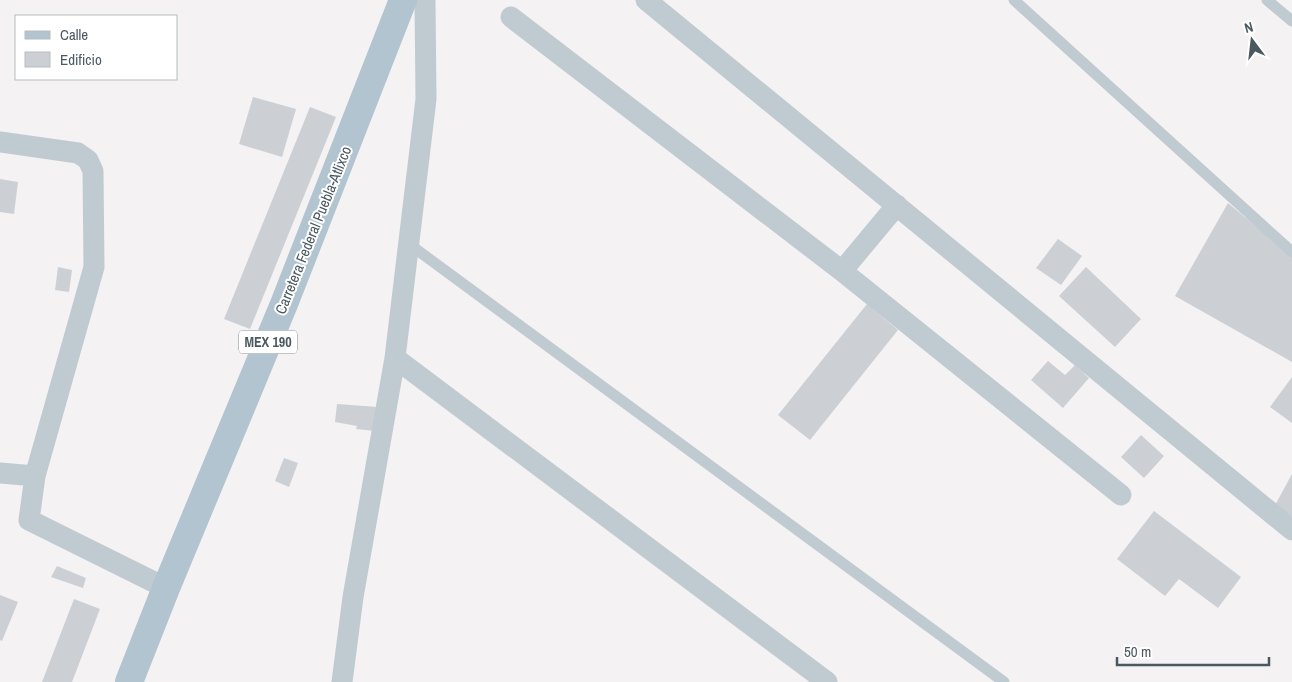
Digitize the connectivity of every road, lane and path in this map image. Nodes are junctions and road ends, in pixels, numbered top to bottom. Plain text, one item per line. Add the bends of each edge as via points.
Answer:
1 (403, 0) edge
2 (425, 0) edge
3 (646, 0) edge
4 (1014, 0) edge
5 (1267, 0) edge
6 (511, 17) dead end
7 (1292, 21) edge
8 (0, 142) edge
9 (897, 205) junction
10 (409, 244) junction
11 (1292, 252) edge
12 (842, 271) junction
13 (395, 358) junction
14 (0, 473) edge
15 (35, 476) junction
16 (1122, 495) dead end
17 (1292, 530) edge
18 (166, 588) junction
19 (129, 682) edge
20 (342, 682) edge
21 (827, 682) edge
22 (1004, 682) edge

1 - 18 main road, Carretera Federal Puebla-Atlixco / MEX 190 via 284,304
2 - 10 street via 426,99
3 - 9 street
4 - 11 lane
5 - 7 lane
6 - 12 street
8 - 15 street via 78,153 88,160 93,171 94,267
9 - 12 street
9 - 17 street
10 - 13 street
10 - 22 lane
12 - 16 street
13 - 20 street via 353,597
13 - 21 street
14 - 15 street
15 - 18 street via 29,520
18 - 19 main road, Carretera Federal Puebla-Atlixco / MEX 190

